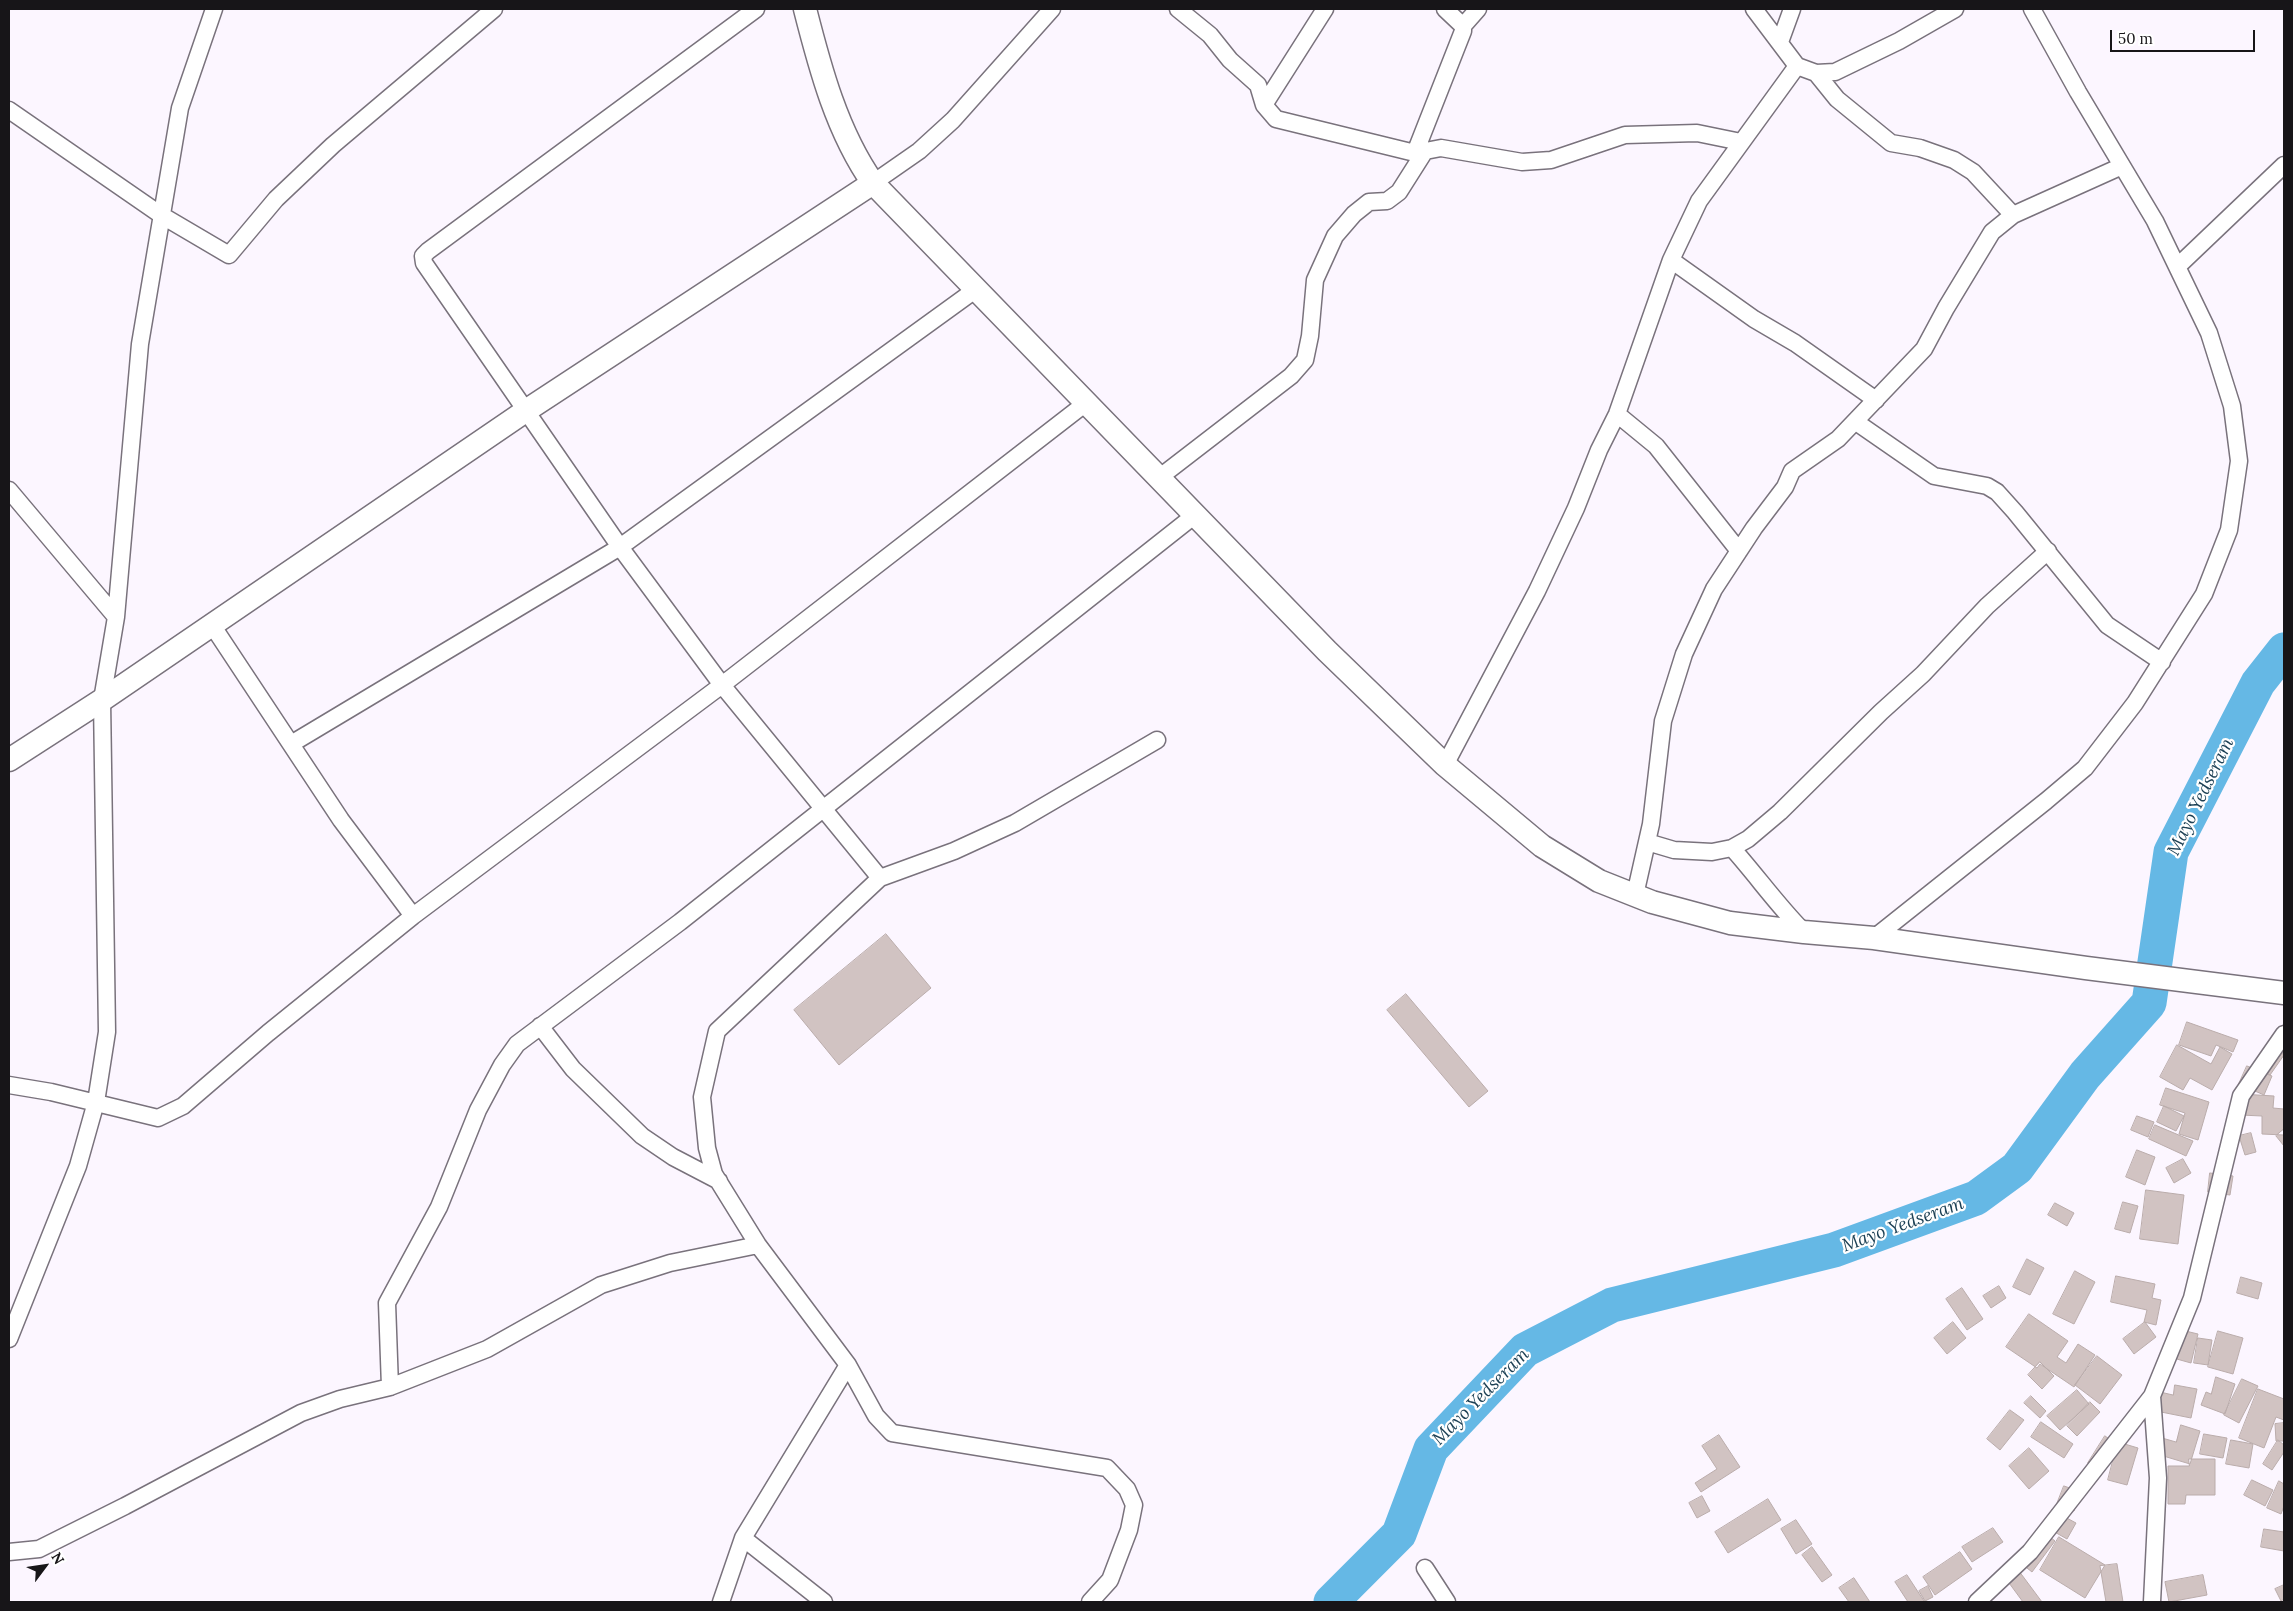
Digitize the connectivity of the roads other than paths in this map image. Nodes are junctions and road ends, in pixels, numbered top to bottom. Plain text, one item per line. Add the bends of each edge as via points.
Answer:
1 (214, 9) edge
2 (494, 9) edge
3 (756, 9) edge
4 (805, 9) edge
5 (1052, 9) edge
6 (1178, 9) edge
7 (1325, 9) edge
8 (1445, 9) edge
9 (1478, 9) edge
10 (1754, 9) edge
11 (1792, 9) edge
12 (1955, 9) edge
13 (2032, 9) edge
14 (1463, 26) junction
15 (1780, 42) junction
16 (1797, 66) junction
17 (1816, 73) junction
18 (1264, 105) junction
19 (9, 110) edge
20 (1741, 142) junction
21 (1420, 152) junction
22 (2284, 165) edge
23 (2122, 166) junction
24 (873, 183) junction
25 (2013, 215) junction
26 (161, 216) junction
27 (1671, 260) junction
28 (2178, 266) junction
29 (975, 290) junction
30 (1876, 400) junction
31 (1086, 403) junction
32 (526, 410) junction
33 (1616, 414) junction
34 (1856, 422) junction
35 (1160, 477) junction
36 (9, 490) edge
37 (1195, 515) junction
38 (620, 547) junction
39 (1739, 551) junction
40 (2048, 551) junction
41 (116, 617) junction
42 (212, 626) junction
43 (2162, 662) junction
44 (722, 685) junction
45 (102, 700) junction
46 (1157, 740) dead end
47 (291, 744) junction
48 (9, 760) edge
49 (1445, 765) junction
50 (822, 808) junction
51 (1647, 842) junction
52 (1732, 848) junction
53 (880, 878) junction
54 (1635, 895) junction
55 (413, 916) junction
56 (1804, 932) junction
57 (1874, 938) junction
58 (2284, 993) edge
59 (540, 1026) junction
60 (2284, 1034) edge
61 (9, 1085) edge
62 (96, 1102) junction
63 (719, 1181) junction
64 (758, 1246) junction
65 (9, 1339) edge
66 (848, 1365) junction
67 (390, 1387) junction
68 (2152, 1396) junction
69 (743, 1538) junction
70 (9, 1552) edge
71 (1425, 1568) dead end
72 (721, 1602) edge
73 (824, 1602) edge
74 (1090, 1602) edge
75 (1447, 1602) edge
76 (1976, 1602) edge
77 (2152, 1602) edge

1 - 26 street via 180,108
2 - 26 street via 333,145 276,199 229,255
3 - 32 street via 423,256 424,263
4 - 24 main road via 817,59 844,132 858,162
5 - 24 street via 953,120 919,151
6 - 18 street via 1210,35 1230,60 1258,86
7 - 18 street
8 - 14 street
9 - 14 street
10 - 15 street
11 - 15 street
12 - 17 street via 1835,72
13 - 23 street
14 - 21 street
15 - 16 street
16 - 17 street
16 - 20 street
17 - 25 street via 1837,99 1891,142 1954,160 1973,172
18 - 21 street via 1276,119
19 - 26 street
20 - 21 street via 1697,133 1626,135 1551,160 1522,162 1441,148
20 - 27 street via 1699,201
21 - 35 street via 1399,192 1387,201 1369,202 1335,236 1315,280 1305,360 1291,376
22 - 28 street
23 - 25 street
23 - 28 street
24 - 29 main road
24 - 32 main road
25 - 30 street via 1992,232 1924,349
26 - 41 street via 140,344
27 - 30 street
27 - 33 street
28 - 43 street via 2209,333 2232,406 2239,461 2229,530 2204,594
29 - 31 main road
29 - 38 street
30 - 34 street
31 - 35 main road
31 - 44 street
32 - 38 street
32 - 42 main road
33 - 39 street via 1656,446
33 - 49 street via 1537,591
34 - 39 street via 1838,439 1792,471 1785,487
34 - 40 street via 1934,476 1987,486 1996,492
35 - 37 main road
36 - 41 street
37 - 49 main road via 1327,651
37 - 50 street
38 - 44 street
38 - 47 street
39 - 51 street via 1714,589 1684,654 1664,721
40 - 43 street via 2107,624
40 - 52 street via 1987,606 1923,674 1780,812
41 - 45 street
42 - 45 main road
42 - 47 street
43 - 57 street via 2085,768
44 - 50 street
44 - 55 street
45 - 48 main road
45 - 62 street via 106,1032
46 - 53 street via 1015,823 954,851
47 - 55 street via 341,820
49 - 54 main road via 1542,846 1599,881
50 - 53 street
50 - 59 street via 680,922
51 - 52 street via 1674,850 1712,852
51 - 54 street
52 - 56 street
53 - 63 street via 718,1031 702,1097 707,1148
54 - 56 main road via 1730,923
55 - 62 street via 183,1106 158,1118
56 - 57 main road
57 - 58 main road
59 - 63 street via 573,1069 642,1136
59 - 67 street via 517,1044 502,1065 478,1110 439,1207 388,1303
60 - 68 street via 2241,1096 2192,1298
61 - 62 street
62 - 65 street via 78,1166
63 - 64 street
64 - 66 street
64 - 67 street via 670,1263 602,1285 487,1349
66 - 69 street
66 - 74 street via 876,1416 892,1433 1107,1468 1127,1489 1134,1505 1129,1530 1110,1580
67 - 70 street via 340,1399 301,1413 39,1549
68 - 76 street via 2030,1552
68 - 77 street via 2158,1478
69 - 72 street
69 - 73 street
71 - 75 street

